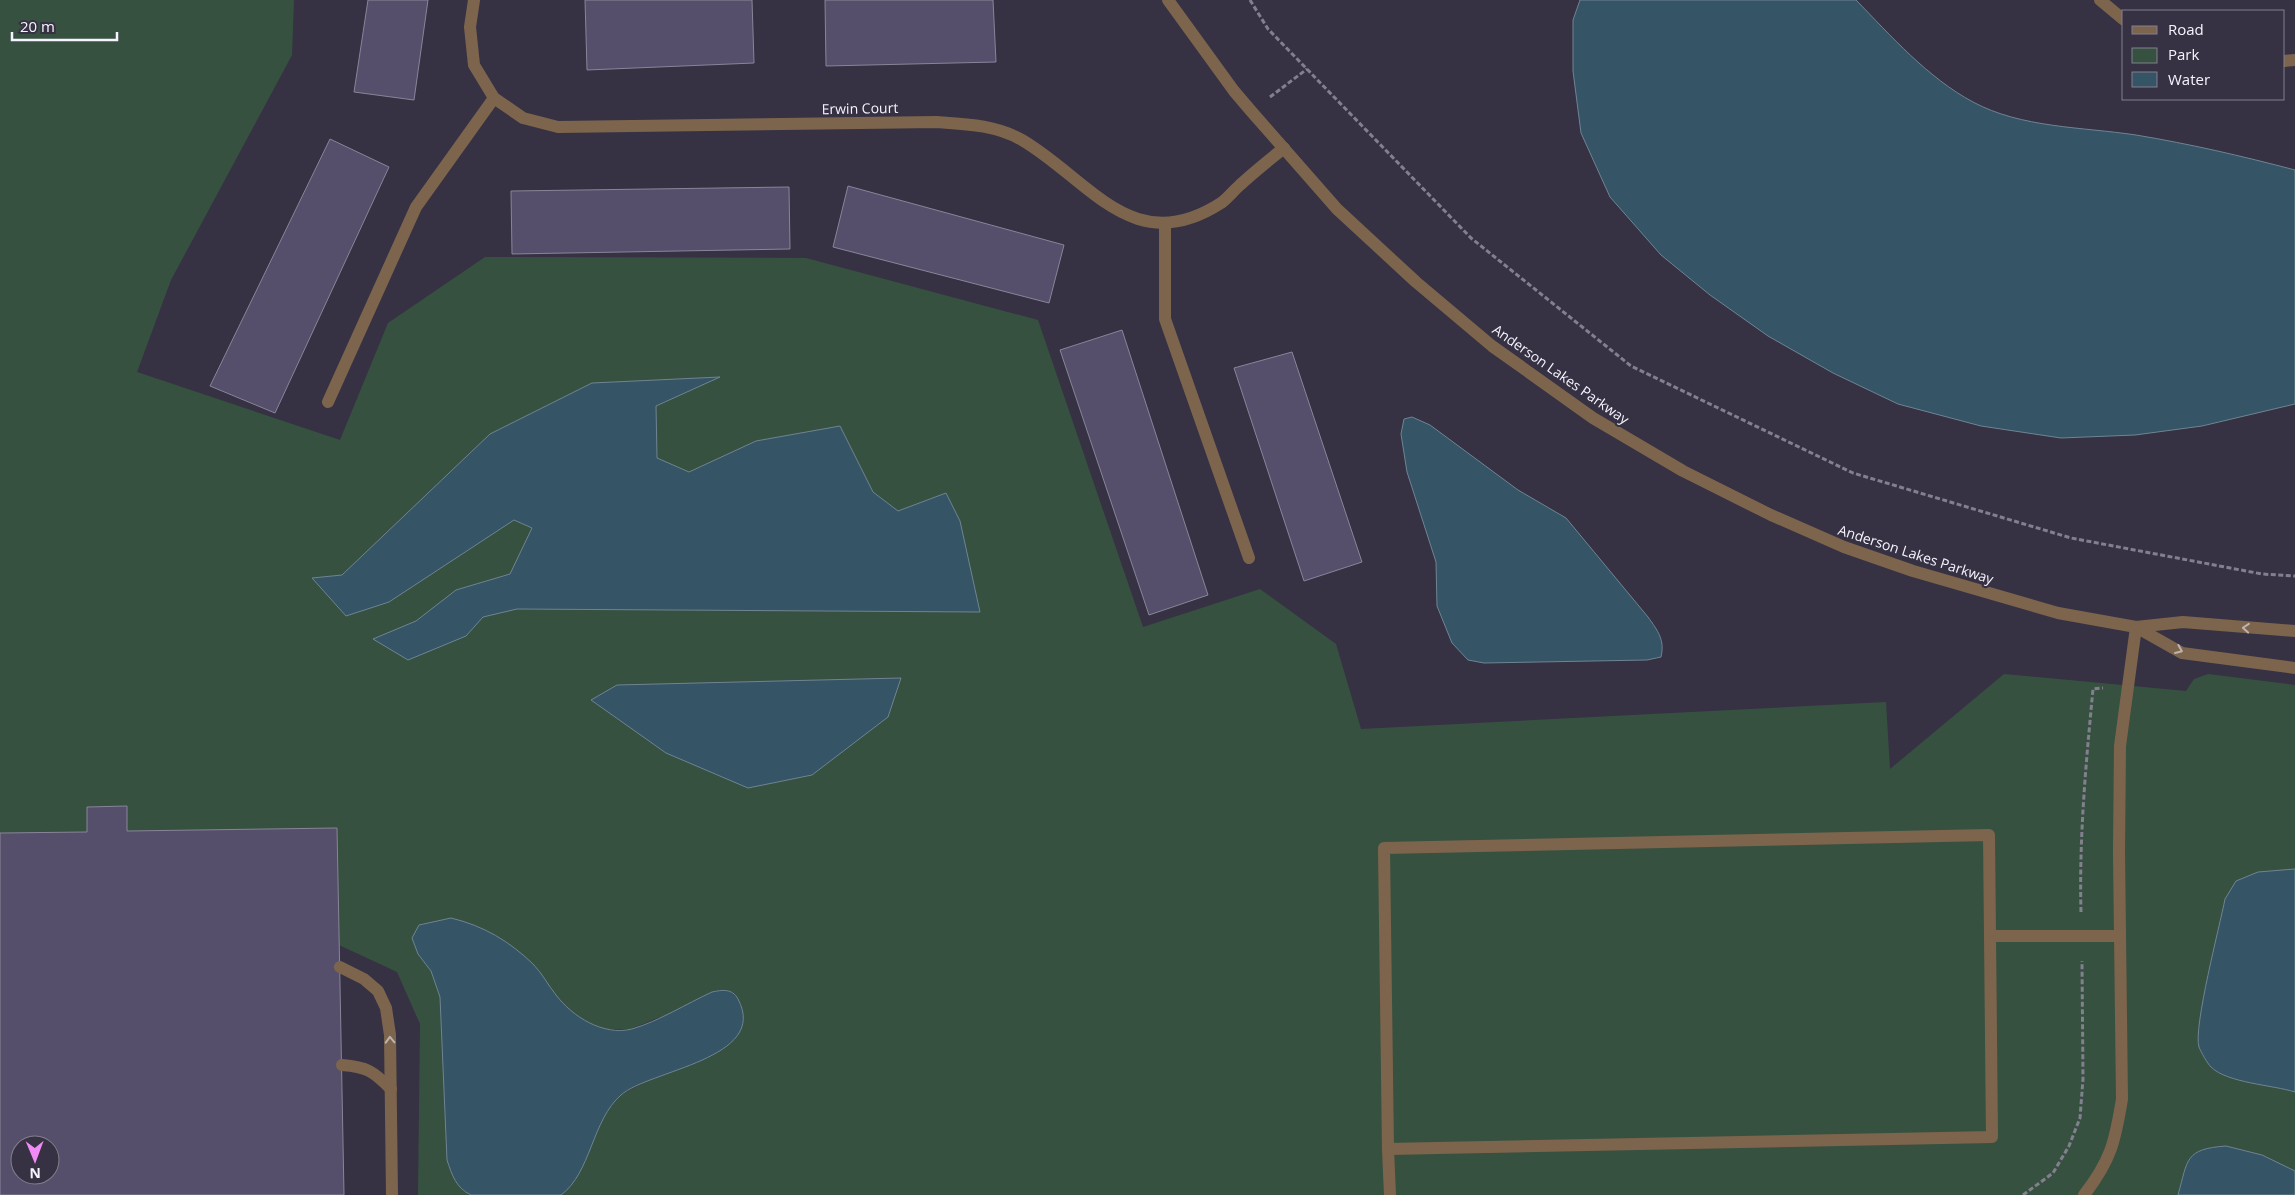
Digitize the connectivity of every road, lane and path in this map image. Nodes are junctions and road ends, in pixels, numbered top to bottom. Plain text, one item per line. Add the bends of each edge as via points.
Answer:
1 (474, 0) edge
2 (1168, 0) edge
3 (1250, 0) edge
4 (2100, 0) edge
5 (2122, 18) edge
6 (1307, 69) junction
7 (494, 98) junction
8 (1251, 111) junction
9 (1284, 148) junction
10 (1165, 224) junction
11 (328, 402) dead end
12 (1250, 558) dead end
13 (2295, 576) edge
14 (2136, 627) junction
15 (2295, 631) edge
16 (2295, 668) edge
17 (1990, 936) junction
18 (2120, 936) junction
19 (340, 967) dead end
20 (342, 1065) dead end
21 (391, 1089) junction
22 (1388, 1149) junction
23 (392, 1195) edge
24 (1390, 1195) edge
25 (2084, 1195) edge

1 - 7 street, Erwin Court via 470,27 474,65
2 - 8 street, Anderson Lakes Parkway
3 - 6 path via 1268,29
4 - 5 street
6 - 8 path
6 - 13 path via 1471,238 1632,366 1853,473 2071,538 2262,574
7 - 10 street, Erwin Court via 522,118 558,127 978,124 1020,138 1110,207 1136,220
7 - 11 street via 416,207
8 - 9 street, Anderson Lakes Parkway
9 - 10 street, Erwin Court via 1222,202 1193,216
9 - 14 street, Anderson Lakes Parkway via 1337,209 1492,346 1593,418 1682,471 1844,547 1913,571 2058,613
10 - 12 street via 1165,319
15 -> 14 street, Anderson Lakes Parkway via 2183,622
14 -> 16 street, Anderson Lakes Parkway via 2182,653
14 - 18 street via 2120,746
17 - 18 street
17 - 22 street via 1992,1137
17 - 22 street via 1989,835 1384,848
18 - 25 street via 2122,1099 2116,1138 2102,1171
21 -> 19 street via 386,1008 378,991 364,979
20 - 21 street via 361,1066 375,1073
21 - 23 street
22 - 24 street

